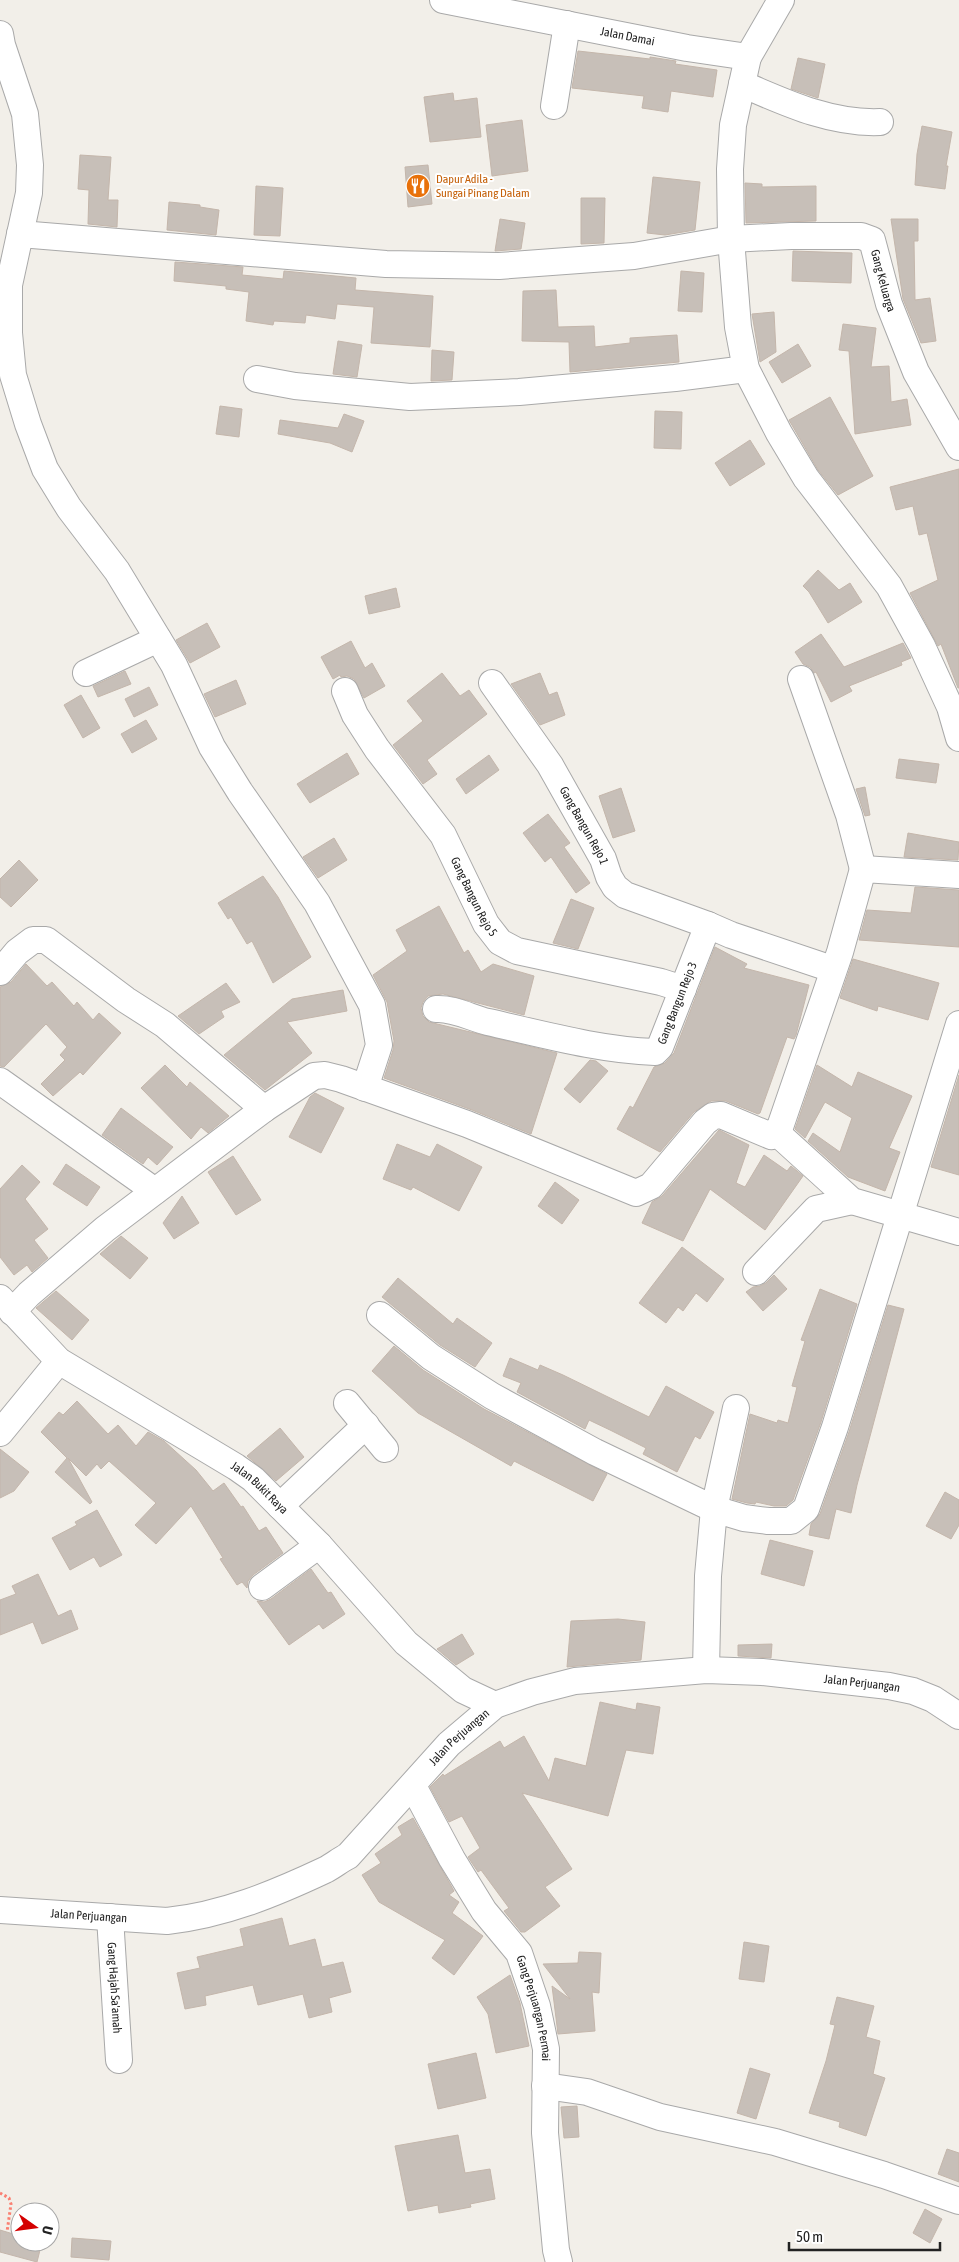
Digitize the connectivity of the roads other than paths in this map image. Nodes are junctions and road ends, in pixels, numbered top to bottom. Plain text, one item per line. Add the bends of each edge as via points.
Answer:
1 (443, 0) edge
2 (781, 0) edge
3 (567, 24) junction
4 (0, 34) edge
5 (748, 57) junction
6 (742, 84) junction
7 (554, 106) dead end
8 (880, 122) dead end
9 (20, 234) junction
10 (731, 239) junction
11 (746, 369) junction
12 (258, 379) dead end
13 (959, 447) edge
14 (158, 640) junction
15 (86, 674) dead end
16 (801, 679) dead end
17 (492, 683) dead end
18 (345, 691) dead end
19 (959, 738) edge
20 (863, 869) junction
21 (959, 875) edge
22 (708, 925) junction
23 (832, 969) junction
24 (0, 972) edge
25 (683, 989) junction
26 (436, 1009) dead end
27 (959, 1024) edge
28 (0, 1082) edge
29 (365, 1088) junction
30 (264, 1109) junction
31 (776, 1132) junction
32 (155, 1191) junction
33 (852, 1201) junction
34 (899, 1216) junction
35 (959, 1232) edge
36 (756, 1272) dead end
37 (6, 1305) edge
38 (380, 1315) dead end
39 (59, 1361) junction
40 (347, 1402) dead end
41 (736, 1408) dead end
42 (366, 1425) junction
43 (0, 1433) edge
44 (385, 1449) dead end
45 (280, 1506) junction
46 (714, 1509) junction
47 (319, 1545) junction
48 (262, 1587) dead end
49 (706, 1670) junction
50 (495, 1705) junction
51 (959, 1716) edge
52 (413, 1786) junction
53 (0, 1910) edge
54 (110, 1917) junction
55 (119, 2060) dead end
56 (545, 2086) junction
57 (959, 2201) edge
58 (559, 2262) edge

1 - 3 street, Jalan Damai
2 - 5 street
3 - 5 street, Jalan Damai
3 - 7 street
4 - 9 street via 25,114 27,131 29,193
5 - 6 street
6 - 8 street via 820,114 858,123
6 - 10 street via 730,169
9 - 10 street via 386,264 499,266 634,256
9 - 14 street via 9,285 9,333 13,375 28,424 50,477 69,508 117,570
10 - 11 street via 738,327
10 - 13 street, Gang Keluarga via 861,236 872,240 889,304 916,372
11 - 12 street via 519,392 410,397 295,386
11 - 19 street via 806,478 889,586 950,707
14 - 15 street
14 - 29 street via 174,665 212,747 317,903 372,1005 380,1045
16 - 20 street via 849,815
17 - 22 street, Gang Bangun Rejo 1 via 550,765 603,859 615,887 625,895
18 - 25 street, Gang Bangun Rejo 5 via 355,715 377,749 443,835 486,924 500,942 517,951 652,979
20 - 21 street
20 - 23 street via 840,952
22 - 23 street
22 - 25 street, Gang Bangun Rejo 3
23 - 31 street
24 - 30 street via 17,952 33,940 46,940 165,1025
25 - 26 street, Gang Bangun Rejo 3 via 660,1047 655,1052 600,1045
27 - 34 street
28 - 32 street
29 - 30 street via 325,1075 314,1076
29 - 31 street via 468,1124 636,1193 652,1186 713,1116 728,1118 762,1134 771,1136
30 - 32 street
31 - 33 street
32 - 37 street via 29,1294
33 - 34 street
33 - 36 street via 816,1209
34 - 35 street
34 - 46 street via 835,1427 806,1509 791,1520 768,1521
37 - 39 street, Jalan Bukit Raya
38 - 46 street via 431,1356 492,1396 595,1452
39 - 43 street
39 - 45 street, Jalan Bukit Raya via 236,1467
40 - 42 street
41 - 46 street
42 - 44 street
42 - 45 street
45 - 47 street, Jalan Bukit Raya
46 - 49 street via 708,1576
47 - 48 street
47 - 50 street, Jalan Bukit Raya via 406,1644 463,1690
49 - 50 street, Jalan Perjuangan via 575,1681
49 - 51 street, Jalan Perjuangan via 762,1672 889,1686 933,1699
50 - 52 street, Jalan Perjuangan via 449,1744
52 - 54 street, Jalan Perjuangan via 348,1856 328,1869 268,1896 186,1919
52 - 56 street, Gang Perjuangan Permai via 484,1911 519,1953 539,2014 546,2049
53 - 54 street, Jalan Perjuangan
54 - 55 street, Gang Hajah Sa'amah
56 - 57 street via 587,2092 677,2122 775,2142
56 - 58 street, Gang Perjuangan Permai via 545,2133

